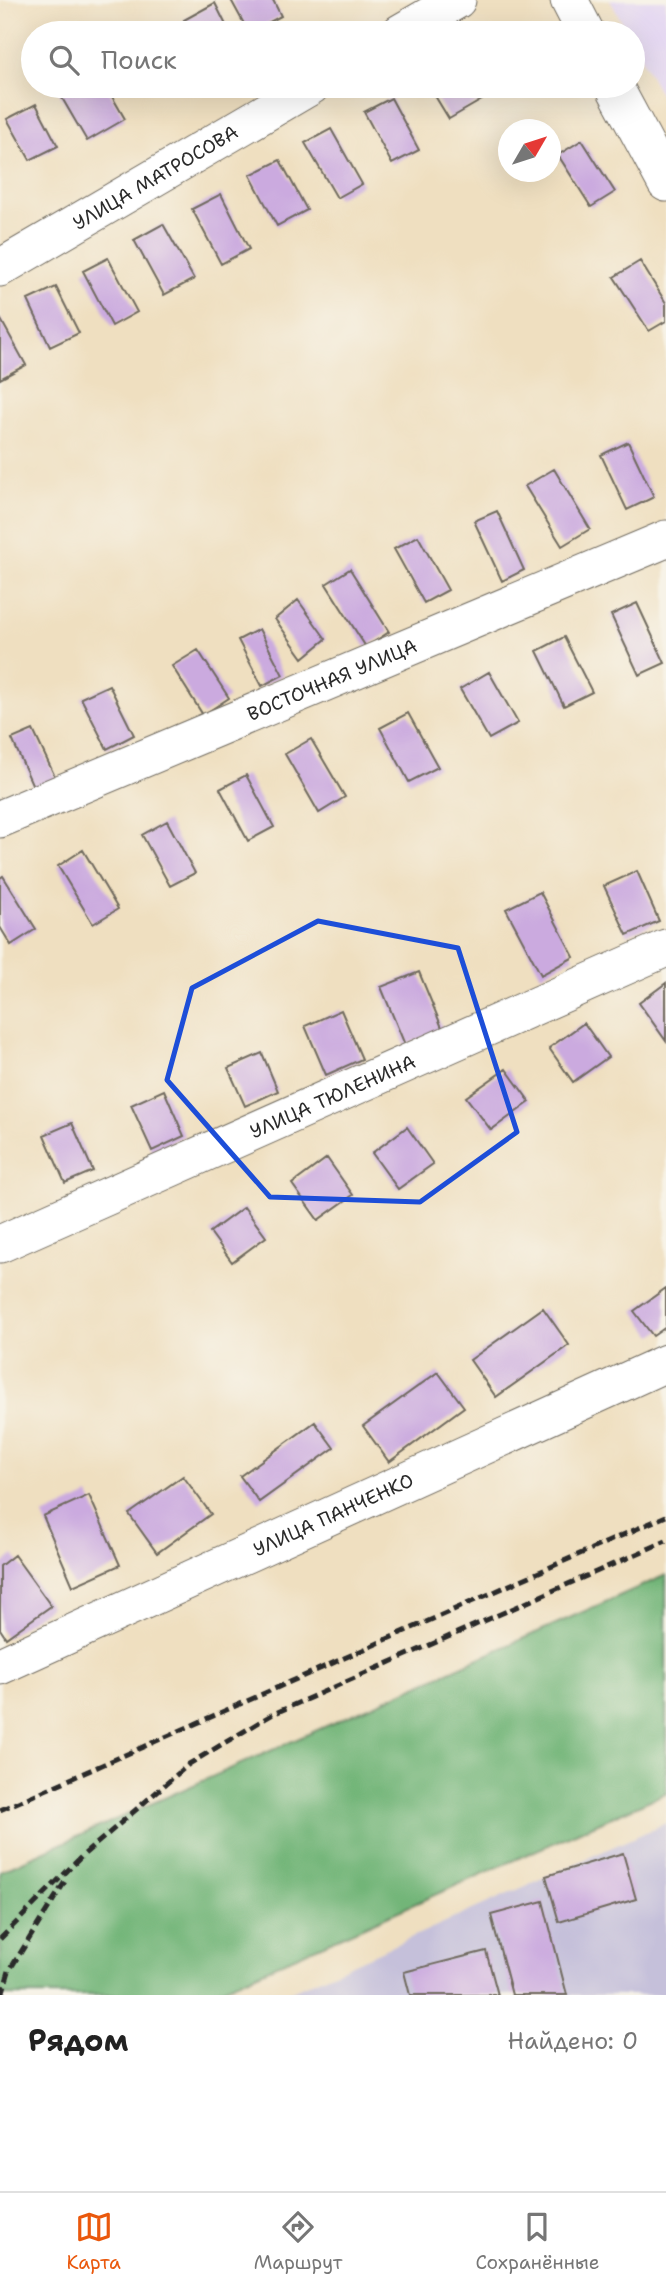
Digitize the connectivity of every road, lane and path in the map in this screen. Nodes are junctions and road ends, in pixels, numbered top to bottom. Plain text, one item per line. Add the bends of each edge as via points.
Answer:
1 (457, 0) edge
2 (569, 0) edge
3 (421, 21) edge
4 (580, 21) edge
5 (290, 98) edge
6 (620, 98) edge
7 (666, 183) edge
8 (0, 268) edge
9 (666, 539) edge
10 (0, 819) edge
11 (666, 948) edge
12 (0, 1244) edge
13 (666, 1363) edge
14 (0, 1666) edge

1 - 3 street
2 - 4 street
5 - 8 street, УЛИЦА МАТРОСОВА
6 - 7 street
9 - 10 street, ВОСТОЧНАЯ УЛИЦА
11 - 12 street, УЛИЦА ТЮЛЕНИНА
13 - 14 street, УЛИЦА ПАНЧЕНКО

